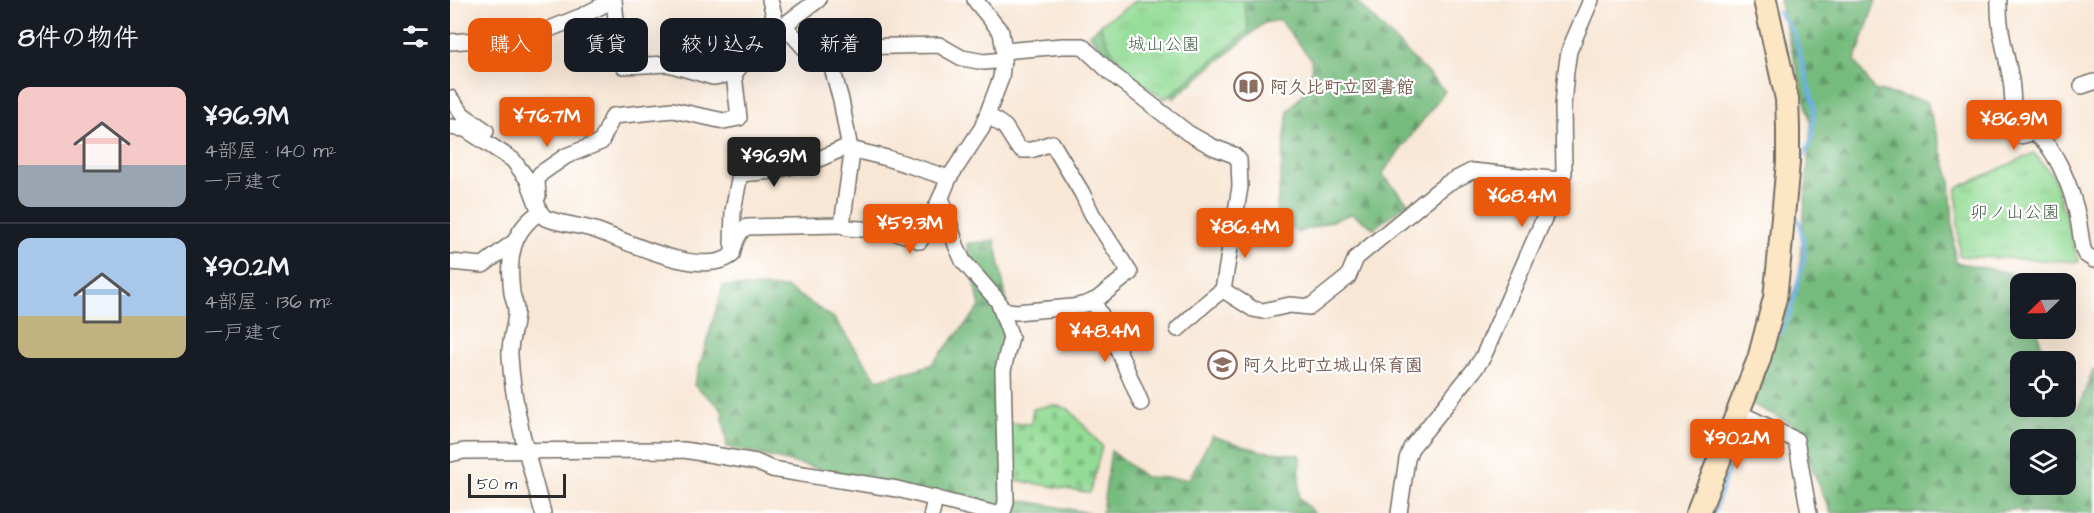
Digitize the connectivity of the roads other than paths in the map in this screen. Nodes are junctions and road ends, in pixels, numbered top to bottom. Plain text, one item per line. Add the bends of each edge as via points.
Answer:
1 (614, 0) edge
2 (770, 0) edge
3 (818, 0) edge
4 (975, 0) edge
5 (1591, 0) edge
6 (1765, 0) edge
7 (1999, 0) edge
8 (778, 18) edge
9 (786, 22) edge
10 (786, 31) edge
11 (450, 42) edge
12 (798, 42) edge
13 (882, 46) edge
14 (1004, 56) junction
15 (833, 72) edge
16 (734, 74) joint
17 (450, 98) edge
18 (988, 115) junction
19 (450, 127) edge
20 (850, 149) junction
21 (513, 160) junction
22 (949, 178) junction
23 (1561, 180) junction
24 (941, 197) junction
25 (539, 210) junction
26 (842, 225) junction
27 (514, 242) junction
28 (733, 248) junction
29 (2094, 260) edge
30 (450, 262) edge
31 (1223, 290) junction
32 (1093, 301) junction
33 (1002, 310) junction
34 (1178, 329) dead end
35 (1141, 403) dead end
36 (1737, 412) junction
37 (527, 451) junction
38 (450, 454) edge
39 (933, 506) edge
40 (543, 513) edge
41 (992, 513) edge
42 (999, 513) edge
43 (1399, 513) edge
44 (1698, 513) edge
45 (1809, 513) edge

1 - 11 street via 532,36
1 - 16 street via 623,66 669,64 713,77
2 - 8 street
3 - 9 street
4 - 14 street via 1001,32
5 - 23 street via 1569,51
6 - 36 street via 1787,99 1788,162 1774,298 1759,359
7 - 29 street via 2000,34 2012,81 2016,129 2020,136 2033,133 2039,137 2057,161 2075,203 2083,249
10 - 12 street
13 - 14 street via 939,45 962,58 984,62
14 - 18 street
14 - 31 street via 1082,46 1188,133 1239,160 1240,187
15 - 20 street
16 - 25 street via 739,118 724,121 673,110 613,116 601,142 566,156 540,174
17 - 21 street
18 - 22 street
18 - 32 street via 1005,128 1022,150 1052,143 1126,265 1130,273
19 - 21 street via 465,129
20 - 22 street
20 - 26 street
20 - 28 street via 773,171 740,174 733,211
21 - 25 street via 528,180
22 - 24 street
23 - 31 street via 1472,171 1448,183 1356,258 1348,278 1310,307 1290,305 1263,311
23 - 43 street via 1483,357 1411,448
24 - 26 street via 920,241
24 - 33 street via 963,261
25 - 27 street
25 - 28 street via 550,220 592,229 695,263 727,260
26 - 28 street via 753,226 741,230
27 - 30 street via 483,265
27 - 37 street via 511,268 516,310 510,355
31 - 34 street via 1208,299
32 - 33 street via 1072,307
32 - 35 street
33 - 42 street via 1011,337 1003,370 1006,502
36 - 44 street
36 - 45 street via 1796,440
37 - 38 street
37 - 39 street via 684,450 897,489
37 - 40 street
39 - 41 street

